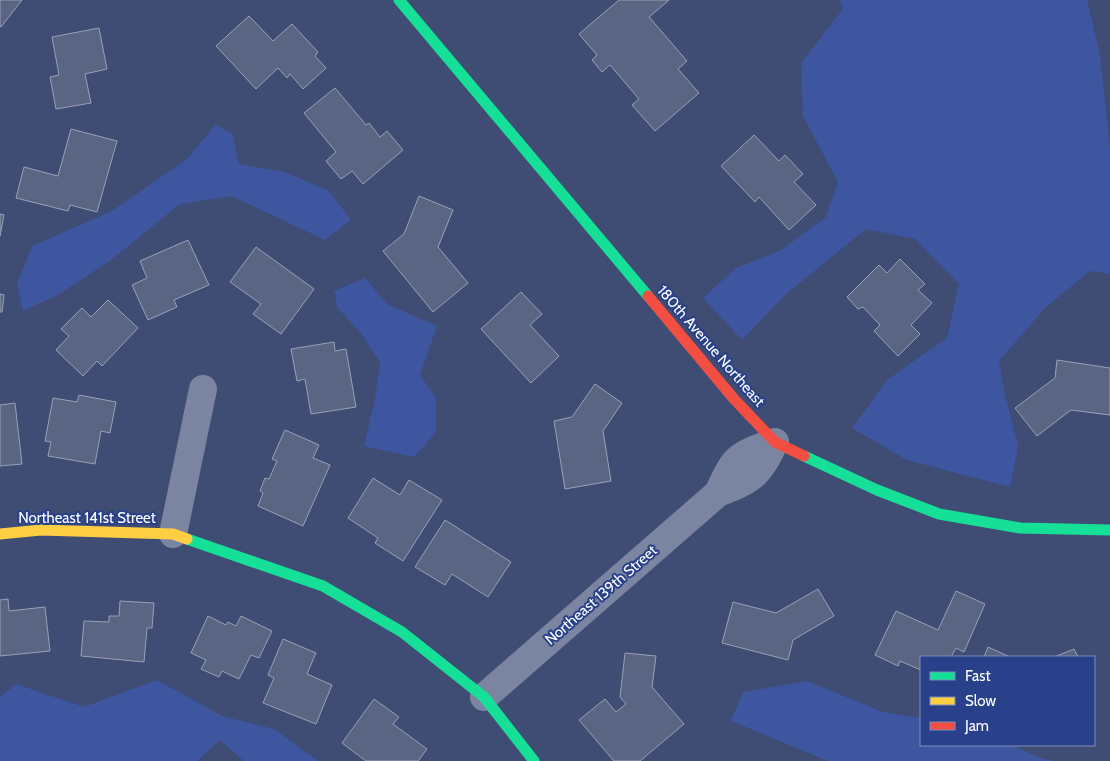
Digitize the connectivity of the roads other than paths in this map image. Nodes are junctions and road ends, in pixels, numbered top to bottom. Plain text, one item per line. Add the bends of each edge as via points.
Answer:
1 (399, 0) edge
2 (203, 389) dead end
3 (775, 442) junction
4 (1110, 530) edge
5 (0, 534) edge
6 (173, 534) junction
7 (484, 696) junction
8 (534, 761) edge

1 - 3 street, 180th Avenue Northeast via 734,399
2 - 6 street
3 - 4 street, 180th Avenue Northeast via 877,490 939,514 1020,528
3 - 7 street, Northeast 139th Street via 744,453 732,463 718,493
5 - 6 street, Northeast 141st Street via 41,530
6 - 7 street, Northeast 141st Street via 322,586 402,632
7 - 8 street, Northeast 141st Street

